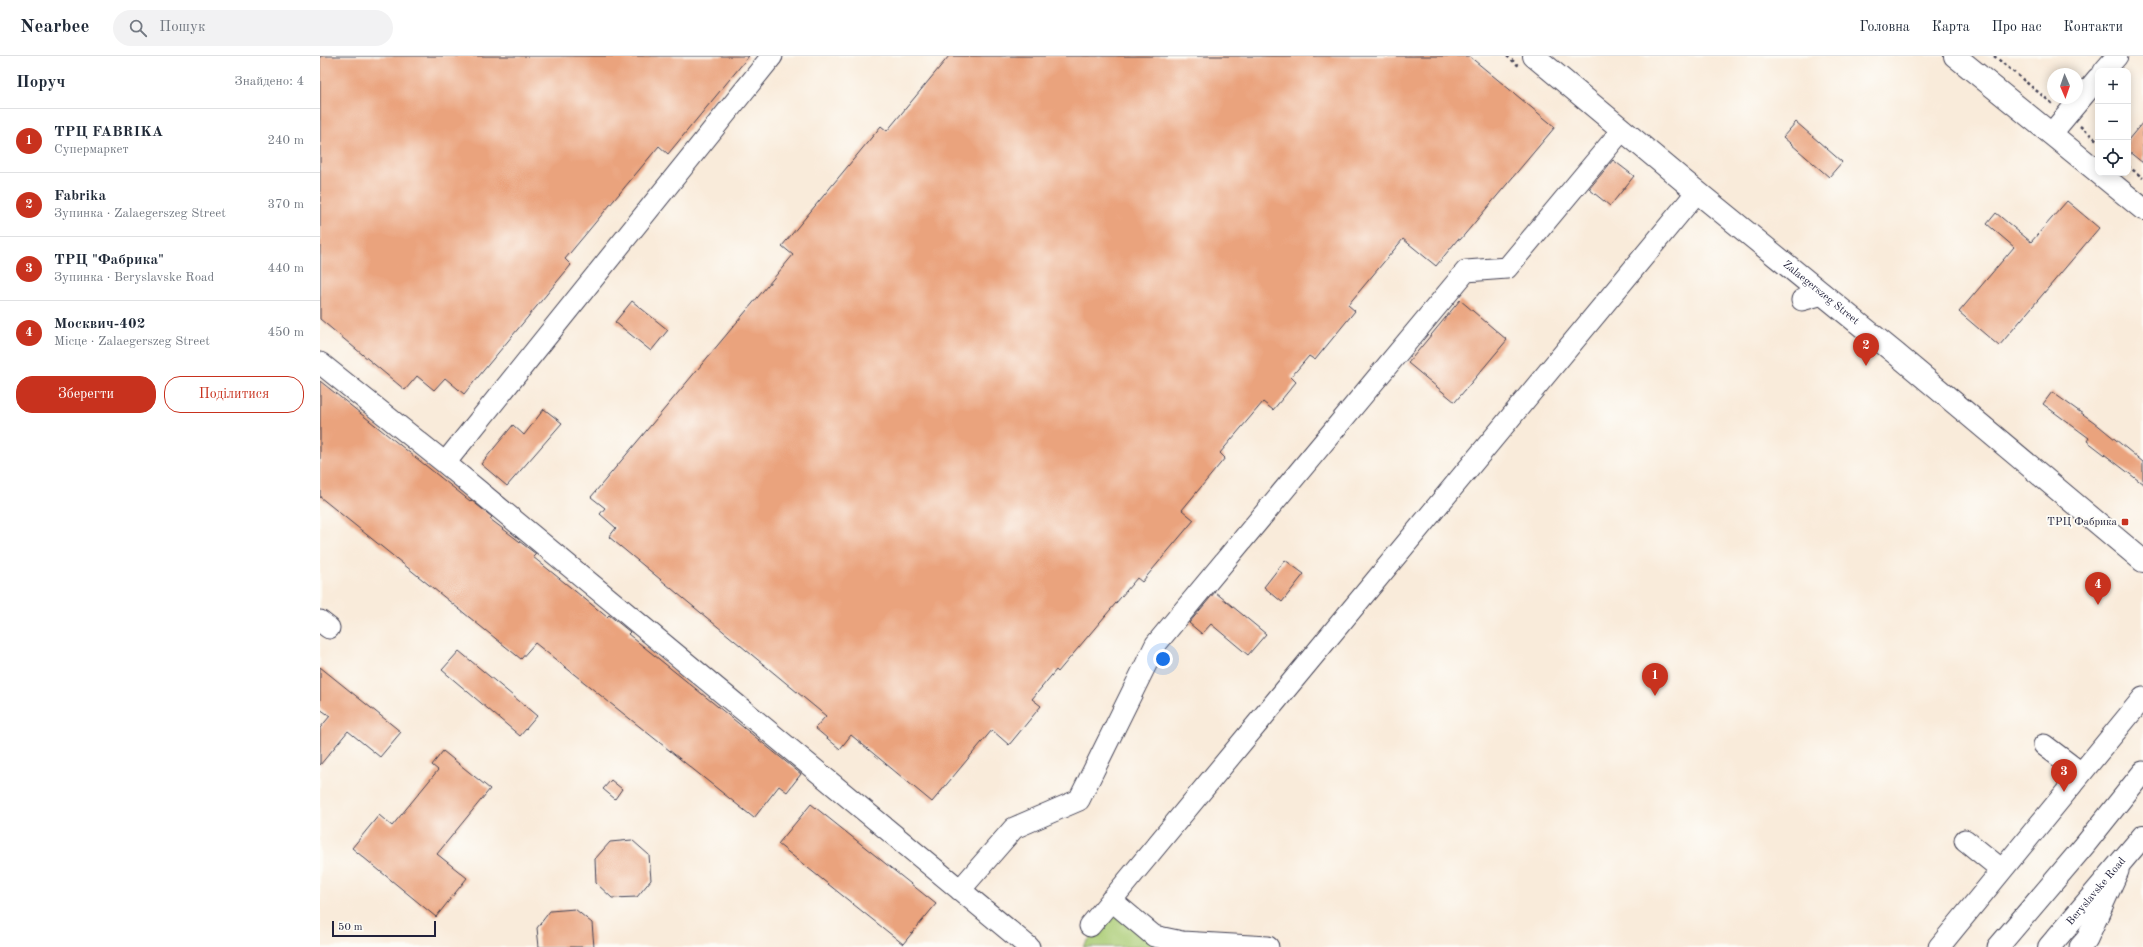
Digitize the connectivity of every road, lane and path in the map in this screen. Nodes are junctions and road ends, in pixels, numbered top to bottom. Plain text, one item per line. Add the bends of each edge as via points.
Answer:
1 (772, 56) edge
2 (1534, 56) edge
3 (1955, 56) edge
4 (1994, 56) edge
5 (2117, 56) edge
6 (2107, 68) edge
7 (2095, 82) edge
8 (2067, 115) junction
9 (1622, 130) junction
10 (2051, 134) junction
11 (2097, 140) edge
12 (2131, 168) edge
13 (2095, 169) edge
14 (2104, 176) edge
15 (2143, 178) edge
16 (1697, 192) junction
17 (2142, 205) edge
18 (1823, 294) junction
19 (1802, 300) dead end
20 (320, 363) edge
21 (445, 463) junction
22 (2143, 561) edge
23 (2143, 698) edge
24 (2044, 745) dead end
25 (2143, 772) edge
26 (2081, 773) junction
27 (2143, 836) edge
28 (1965, 840) dead end
29 (2123, 860) junction
30 (2002, 870) junction
31 (960, 890) junction
32 (1111, 900) junction
33 (1090, 926) dead end
34 (1029, 947) edge
35 (1268, 947) edge
36 (1939, 947) edge
37 (1998, 947) edge
38 (2049, 947) edge
39 (2080, 947) edge

1 - 21 lane
2 - 9 main road, Zalaegerszeg Street
3 - 10 main road
4 - 8 path
5 - 6 lane
7 - 8 lane
8 - 10 lane
8 - 11 path
9 - 16 main road, Zalaegerszeg Street
9 - 31 lane via 1507,268 1466,271 1156,644 1079,800 1014,828
10 - 13 main road
12 - 15 path
14 - 17 main road
16 - 18 main road, Zalaegerszeg Street
16 - 32 lane via 1685,218
18 - 19 lane
18 - 22 main road, Zalaegerszeg Street
20 - 21 lane
21 - 31 lane
23 - 26 lane
24 - 26 lane
25 - 37 lane
26 - 30 lane
27 - 29 main road, Beryslavske Road
28 - 30 lane
29 - 38 main road, Beryslavske Road
29 - 39 lane via 2087,939
30 - 36 lane
31 - 34 lane
32 - 33 lane
32 - 35 lane via 1154,936 1182,942

